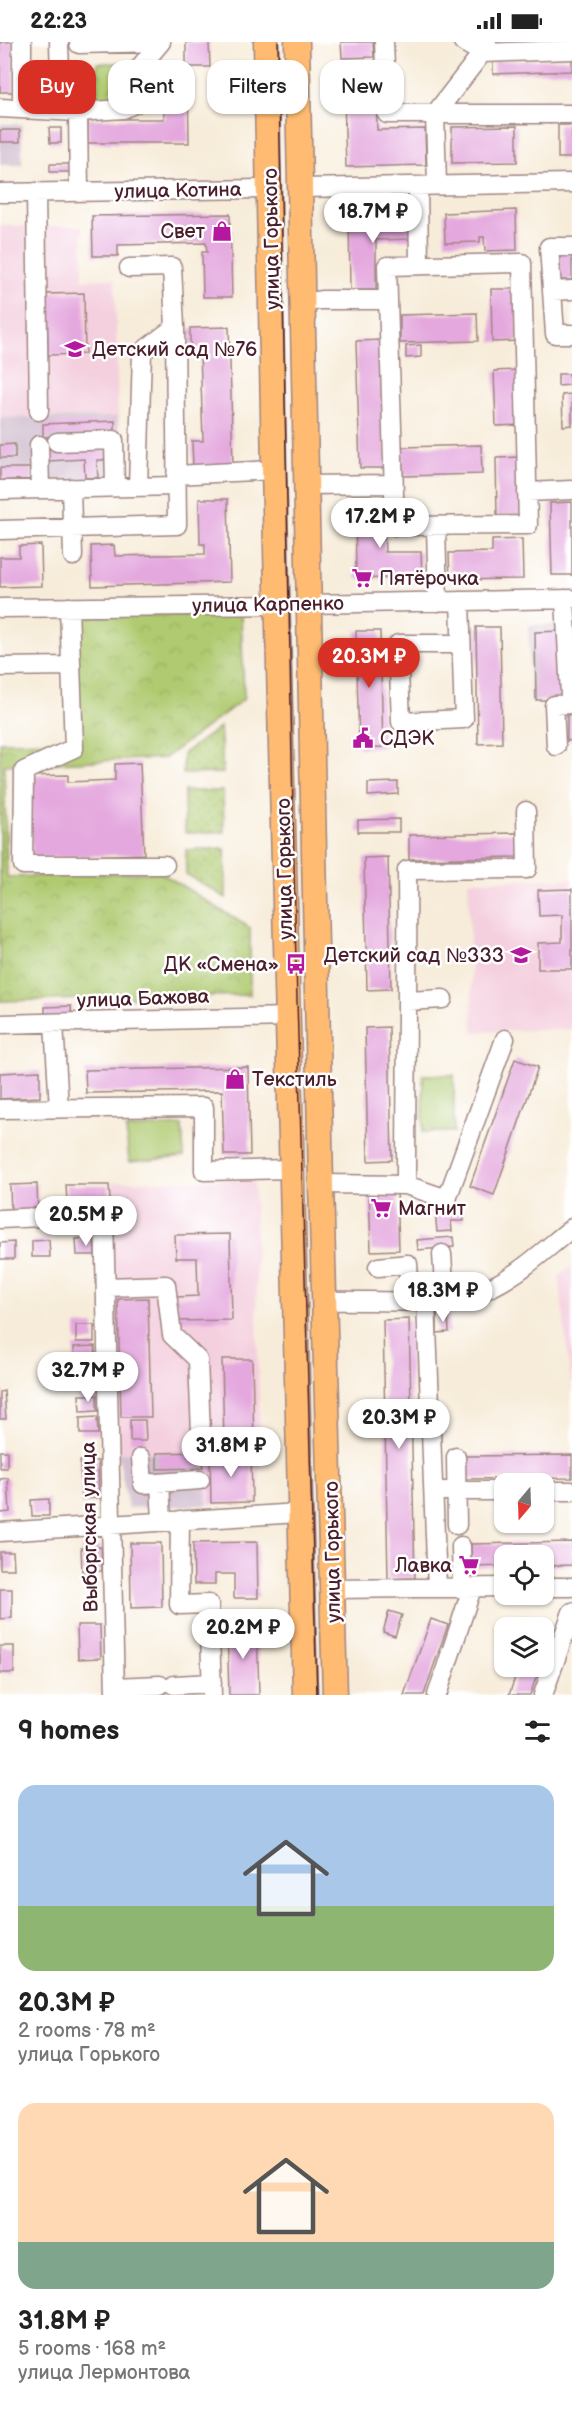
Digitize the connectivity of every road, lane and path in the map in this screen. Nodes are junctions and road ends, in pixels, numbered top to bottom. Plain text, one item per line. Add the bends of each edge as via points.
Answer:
1 (22, 42) edge
2 (59, 42) edge
3 (161, 42) edge
4 (266, 42) edge
5 (297, 42) edge
6 (384, 42) edge
7 (463, 42) edge
8 (79, 44) dead end
9 (484, 48) edge
10 (572, 51) edge
11 (22, 60) edge
12 (62, 60) edge
13 (0, 108) edge
14 (18, 108) edge
15 (96, 110) edge
16 (70, 114) edge
17 (435, 114) junction
18 (572, 114) edge
19 (572, 183) edge
20 (437, 185) junction
21 (418, 186) junction
22 (301, 188) junction
23 (270, 189) junction
24 (36, 192) junction
25 (79, 192) junction
26 (0, 193) edge
27 (572, 247) edge
28 (419, 265) junction
29 (129, 268) dead end
30 (572, 290) edge
31 (552, 291) junction
32 (387, 300) junction
33 (304, 303) junction
34 (176, 327) junction
35 (572, 334) edge
36 (39, 411) dead end
37 (274, 470) junction
38 (176, 480) junction
39 (393, 484) junction
40 (138, 486) junction
41 (306, 486) junction
42 (115, 487) junction
43 (70, 488) junction
44 (40, 489) junction
45 (0, 490) edge
46 (572, 490) edge
47 (526, 492) junction
48 (436, 527) junction
49 (72, 528) junction
50 (0, 530) edge
51 (73, 556) dead end
52 (568, 599) edge
53 (460, 601) junction
54 (438, 602) junction
55 (278, 604) junction
56 (308, 604) junction
57 (69, 607) junction
58 (0, 608) edge
59 (461, 644) junction
60 (71, 666) junction
61 (0, 667) edge
62 (571, 700) edge
63 (556, 747) dead end
64 (526, 811) dead end
65 (165, 865) dead end
66 (443, 999) dead end
67 (408, 1001) junction
68 (288, 1017) junction
69 (318, 1017) junction
70 (54, 1023) junction
71 (0, 1024) edge
72 (505, 1039) dead end
73 (59, 1108) junction
74 (0, 1109) edge
75 (291, 1169) junction
76 (321, 1184) junction
77 (406, 1185) junction
78 (0, 1219) edge
79 (572, 1228) edge
80 (442, 1254) dead end
81 (378, 1267) dead end
82 (107, 1287) junction
83 (445, 1299) junction
84 (418, 1300) junction
85 (325, 1301) junction
86 (201, 1432) dead end
87 (456, 1457) dead end
88 (141, 1458) dead end
89 (200, 1480) dead end
90 (160, 1483) junction
91 (434, 1491) junction
92 (457, 1491) junction
93 (494, 1491) edge
94 (554, 1491) edge
95 (572, 1491) edge
96 (299, 1513) junction
97 (171, 1520) junction
98 (111, 1524) junction
99 (458, 1525) dead end
100 (0, 1532) edge
101 (461, 1546) dead end
102 (494, 1587) edge
103 (554, 1587) edge
104 (572, 1587) edge
105 (333, 1588) junction
106 (437, 1588) junction
107 (467, 1588) junction
108 (572, 1612) edge
109 (212, 1689) edge
110 (115, 1691) edge
111 (304, 1695) edge
112 (335, 1695) edge
113 (437, 1695) edge
114 (543, 1695) edge

1 - 11 street
2 - 12 street
3 - 8 street
3 - 15 street via 140,67 140,93 134,104 123,109
4 - 23 main road, улица Горького
5 - 22 main road, улица Горького
6 - 17 street via 387,114
7 - 9 street
9 - 10 street
9 - 17 street
13 - 14 street
16 - 25 street
17 - 18 street
17 - 20 street
19 - 20 street, улица Котина
20 - 21 street, улица Котина
21 - 22 street, улица Котина
21 - 28 street
22 - 23 main road, улица Котина
22 - 33 main road, улица Горького
23 - 25 street, улица Котина
23 - 37 main road, улица Горького
24 - 25 street, улица Котина
24 - 26 street, улица Котина
24 - 36 street
27 - 31 street via 549,247
28 - 32 street via 387,266
28 - 47 street via 522,263
29 - 34 street via 172,267
30 - 31 street
31 - 35 street via 555,334
32 - 33 street
32 - 39 street
33 - 41 main road, улица Горького
34 - 38 street
34 - 40 street via 142,352
37 - 38 street
37 - 55 main road, улица Горького
38 - 40 street
38 - 49 street via 177,525
39 - 41 street
39 - 48 street via 394,526
40 - 42 street
41 - 56 main road, улица Горького
42 - 43 street
42 - 44 street via 114,440 48,443
43 - 44 street
43 - 49 street
44 - 45 street
46 - 47 street
47 - 48 street via 528,525
48 - 54 street
49 - 50 street
49 - 51 street
52 - 53 street, улица Карпенко
52 - 62 street
53 - 54 street, улица Карпенко
53 - 59 street
54 - 56 street, улица Карпенко
55 - 56 main road, улица Карпенко
55 - 57 street, улица Карпенко
55 - 68 main road, улица Горького
56 - 69 main road, улица Горького
57 - 58 street, улица Карпенко
57 - 60 street
59 - 59 street via 398,644 401,722 464,719
60 - 61 street
60 - 65 street via 74,748 24,771 23,865
62 - 63 street via 554,705
64 - 67 street via 527,869 406,870
66 - 67 street
67 - 77 street
68 - 69 main road
68 - 70 street, улица Бажова
68 - 75 main road, улица Горького
69 - 76 main road, улица Горького
70 - 71 street, улица Бажова
70 - 73 street
72 - 77 street via 447,1199
73 - 74 street
73 - 75 street via 204,1107 204,1171
75 - 96 main road, улица Горького
76 - 77 street
76 - 85 main road, улица Горького
78 - 82 street, Выборгская улица via 104,1214
79 - 83 street via 515,1273 477,1293
80 - 83 street
81 - 84 street via 408,1264
82 - 86 street via 166,1285 172,1335 198,1360
82 - 98 street, Выборгская улица
83 - 84 street
84 - 85 street
84 - 91 street
85 - 105 main road, улица Горького
87 - 92 street
88 - 90 street via 143,1484
89 - 90 street
90 - 97 street
91 - 92 street
91 - 106 street
92 - 93 street
92 - 99 street
94 - 95 street
96 - 97 street
96 - 111 main road, улица Горького
97 - 98 street
97 - 109 street via 179,1605 209,1604
98 - 100 street
98 - 110 street, Выборгская улица
101 - 107 street
102 - 107 street
103 - 104 street
105 - 106 street
105 - 112 main road, улица Горького
106 - 107 street
107 - 113 street
108 - 114 street
109 - 110 street via 167,1685

